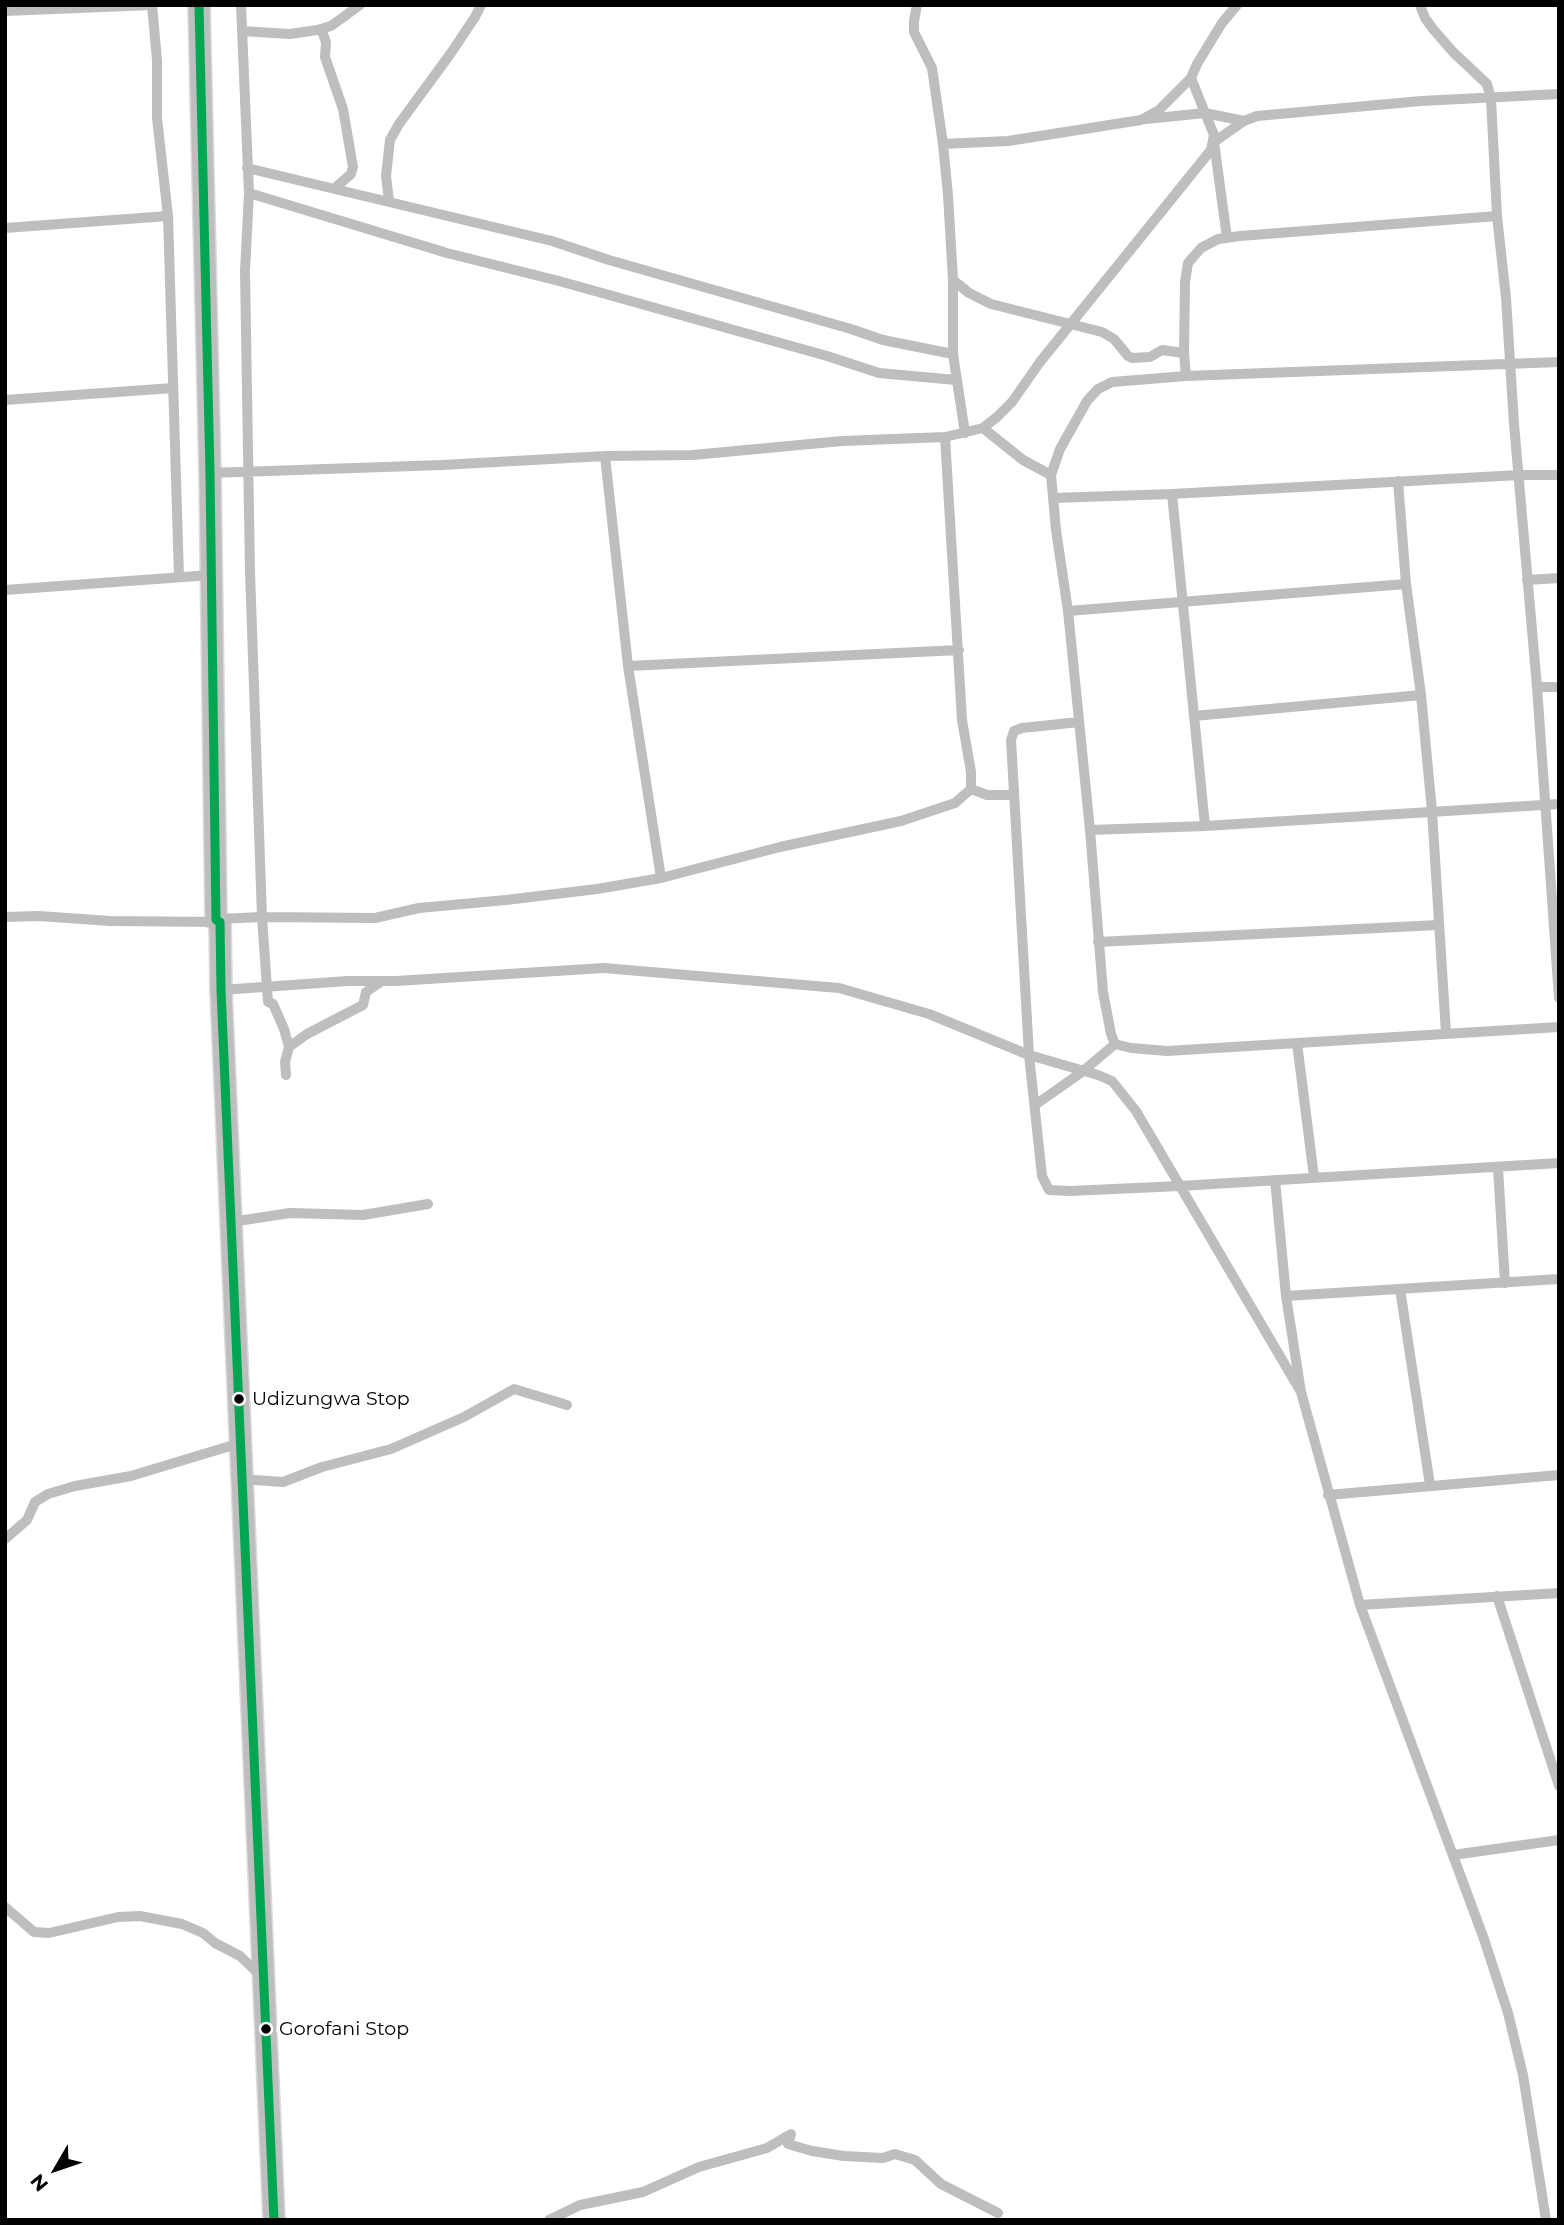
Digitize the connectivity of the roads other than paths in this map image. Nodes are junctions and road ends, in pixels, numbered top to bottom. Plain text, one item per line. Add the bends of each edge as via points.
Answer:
1 (199, 5) edge
2 (241, 5) edge
3 (360, 5) edge
4 (481, 5) edge
5 (917, 5) edge
6 (1235, 6) edge
7 (1419, 6) edge
8 (5, 11) edge
9 (321, 29) junction
10 (242, 31) junction
11 (1191, 78) junction
12 (1559, 94) edge
13 (1491, 99) junction
14 (1205, 113) junction
15 (1141, 120) junction
16 (1244, 121) junction
17 (1214, 142) junction
18 (943, 144) junction
19 (247, 168) junction
20 (335, 188) junction
21 (248, 193) junction
22 (389, 201) junction
23 (168, 216) junction
24 (1497, 216) junction
25 (5, 228) edge
26 (1227, 238) junction
27 (953, 280) junction
28 (1072, 324) junction
29 (1184, 353) junction
30 (953, 354) junction
31 (1559, 362) edge
32 (1511, 364) junction
33 (1186, 376) junction
34 (956, 380) junction
35 (173, 388) junction
36 (5, 400) edge
37 (983, 428) junction
38 (965, 433) junction
39 (946, 437) junction
40 (605, 456) junction
41 (248, 471) junction
42 (209, 473) junction
43 (1051, 475) junction
44 (1519, 475) junction
45 (1559, 475) edge
46 (1398, 481) junction
47 (1172, 494) junction
48 (1053, 498) junction
49 (211, 575) junction
50 (179, 577) junction
51 (1559, 578) edge
52 (1527, 580) junction
53 (1406, 584) junction
54 (5, 590) edge
55 (1182, 602) junction
56 (1068, 611) junction
57 (959, 650) junction
58 (628, 666) junction
59 (1537, 687) junction
60 (1559, 687) edge
61 (1421, 695) junction
62 (1194, 716) junction
63 (1079, 722) junction
64 (971, 789) junction
65 (1014, 795) junction
66 (1546, 804) junction
67 (1559, 804) edge
68 (1432, 811) junction
69 (1205, 826) junction
70 (1090, 830) junction
71 (661, 878) junction
72 (5, 917) edge
73 (262, 918) junction
74 (218, 921) junction
75 (1438, 925) junction
76 (1098, 942) junction
77 (382, 981) junction
78 (267, 988) junction
79 (221, 990) junction
80 (1559, 998) edge
81 (1559, 1027) edge
82 (1446, 1033) junction
83 (1297, 1043) junction
84 (1115, 1044) junction
85 (289, 1047) junction
86 (1029, 1055) junction
87 (1082, 1072) junction
88 (286, 1075) dead end
89 (1035, 1105) junction
90 (1559, 1163) edge
91 (1498, 1168) junction
92 (1314, 1177) junction
93 (1275, 1180) junction
94 (1180, 1186) junction
95 (428, 1204) dead end
96 (231, 1222) junction
97 (1559, 1279) edge
98 (1505, 1283) junction
99 (1400, 1289) junction
100 (1286, 1296) junction
101 (1300, 1392) junction
102 (567, 1405) dead end
103 (240, 1443) junction
104 (1559, 1475) edge
105 (241, 1479) junction
106 (1430, 1485) junction
107 (1328, 1495) junction
108 (5, 1539) edge
109 (1559, 1594) edge
110 (1497, 1597) junction
111 (1360, 1605) junction
112 (1559, 1786) edge
113 (1559, 1840) edge
114 (1452, 1856) junction
115 (5, 1907) edge
116 (5, 1919) edge
117 (25, 1925) junction
118 (264, 1980) junction
119 (998, 2213) dead end
120 (274, 2220) edge
121 (549, 2220) edge
122 (1546, 2220) edge

1 - 42 highway
2 - 10 street
3 - 9 street
4 - 22 street via 390,140
5 - 18 street via 914,32 932,68
6 - 11 street
7 - 13 street via 1446,44 1486,84
8 - 23 street via 152,5 157,118
9 - 10 street via 290,34
9 - 20 street via 353,167
10 - 19 street
11 - 14 street
11 - 15 street via 1159,110
12 - 13 street
13 - 16 street via 1421,101 1257,116
13 - 24 street
14 - 15 street
14 - 16 street
14 - 17 street
15 - 18 street via 1008,141
16 - 17 street
17 - 26 street
17 - 28 street
18 - 27 street
19 - 20 street
19 - 21 street
20 - 22 street
21 - 34 street via 879,373
21 - 41 street
22 - 30 street via 552,241 883,340
23 - 25 street
23 - 35 street
24 - 26 street
24 - 32 street
26 - 29 street via 1201,248 1188,263
27 - 28 street via 991,304
27 - 30 street
28 - 29 street via 1102,332 1132,358 1150,357 1162,349
28 - 37 street via 1012,402
29 - 33 street
30 - 34 street
31 - 32 street
32 - 33 street
32 - 44 street
33 - 43 street via 1112,382 1098,389 1060,449
34 - 38 street
35 - 36 street
35 - 50 street
37 - 38 street
37 - 43 street via 1023,460
38 - 39 street
39 - 40 street via 693,455
39 - 57 street
40 - 41 street
40 - 58 street
41 - 42 street
41 - 73 street
42 - 49 highway
43 - 48 street
44 - 45 street
44 - 46 street
44 - 52 street
46 - 47 street
46 - 53 street
47 - 48 street
47 - 55 street
48 - 56 street
49 - 50 street
49 - 74 highway
50 - 54 street
51 - 52 street
52 - 59 street
53 - 55 street
53 - 61 street
55 - 56 street
55 - 62 street
56 - 63 street
57 - 58 street
57 - 64 street
58 - 71 street
59 - 60 street
59 - 66 street
61 - 62 street
61 - 68 street
62 - 69 street
63 - 65 street via 1014,731
63 - 70 street
64 - 65 street via 988,795
64 - 71 street via 955,803 901,821
65 - 86 street
66 - 67 street
66 - 68 street
66 - 80 street
68 - 69 street
68 - 75 street
69 - 70 street
70 - 76 street
71 - 73 street via 419,908 375,918
72 - 74 street
73 - 74 street
73 - 78 street
74 - 79 highway
75 - 76 street
75 - 82 street
76 - 84 street via 1102,992
77 - 78 street
77 - 85 street via 366,992 363,1004
77 - 86 street via 604,968 839,988 929,1014
78 - 79 street
78 - 85 street via 268,1002 273,1004
79 - 96 highway
81 - 82 street
82 - 83 street
83 - 84 street via 1167,1051
83 - 92 street
84 - 87 street
85 - 88 street
86 - 87 street
86 - 89 street
87 - 89 street
87 - 94 street via 1112,1081 1122,1091
89 - 94 street via 1042,1176 1049,1190
90 - 91 street
91 - 92 street
91 - 98 street
92 - 93 street
93 - 94 street
93 - 100 street
94 - 101 street
95 - 96 street via 363,1214 290,1213
96 - 103 highway
97 - 98 street
98 - 99 street
99 - 100 street
99 - 106 street
100 - 101 street
101 - 107 street
102 - 105 street via 514,1389 391,1449 283,1482
103 - 105 highway
103 - 108 street via 131,1476 48,1494 35,1502 27,1520
104 - 106 street
105 - 118 highway
106 - 107 street
107 - 111 street
109 - 110 street
110 - 111 street
110 - 112 street
111 - 114 street
113 - 114 street
114 - 122 street via 1511,2026
115 - 117 street
116 - 117 street
117 - 118 street via 34,1932 49,1933 140,1916 181,1924 240,1956
118 - 120 highway
119 - 121 street via 941,2184 915,2161 895,2154 883,2158 812,2151 788,2144 791,2134 767,2148 699,2167 643,2192 580,2205

